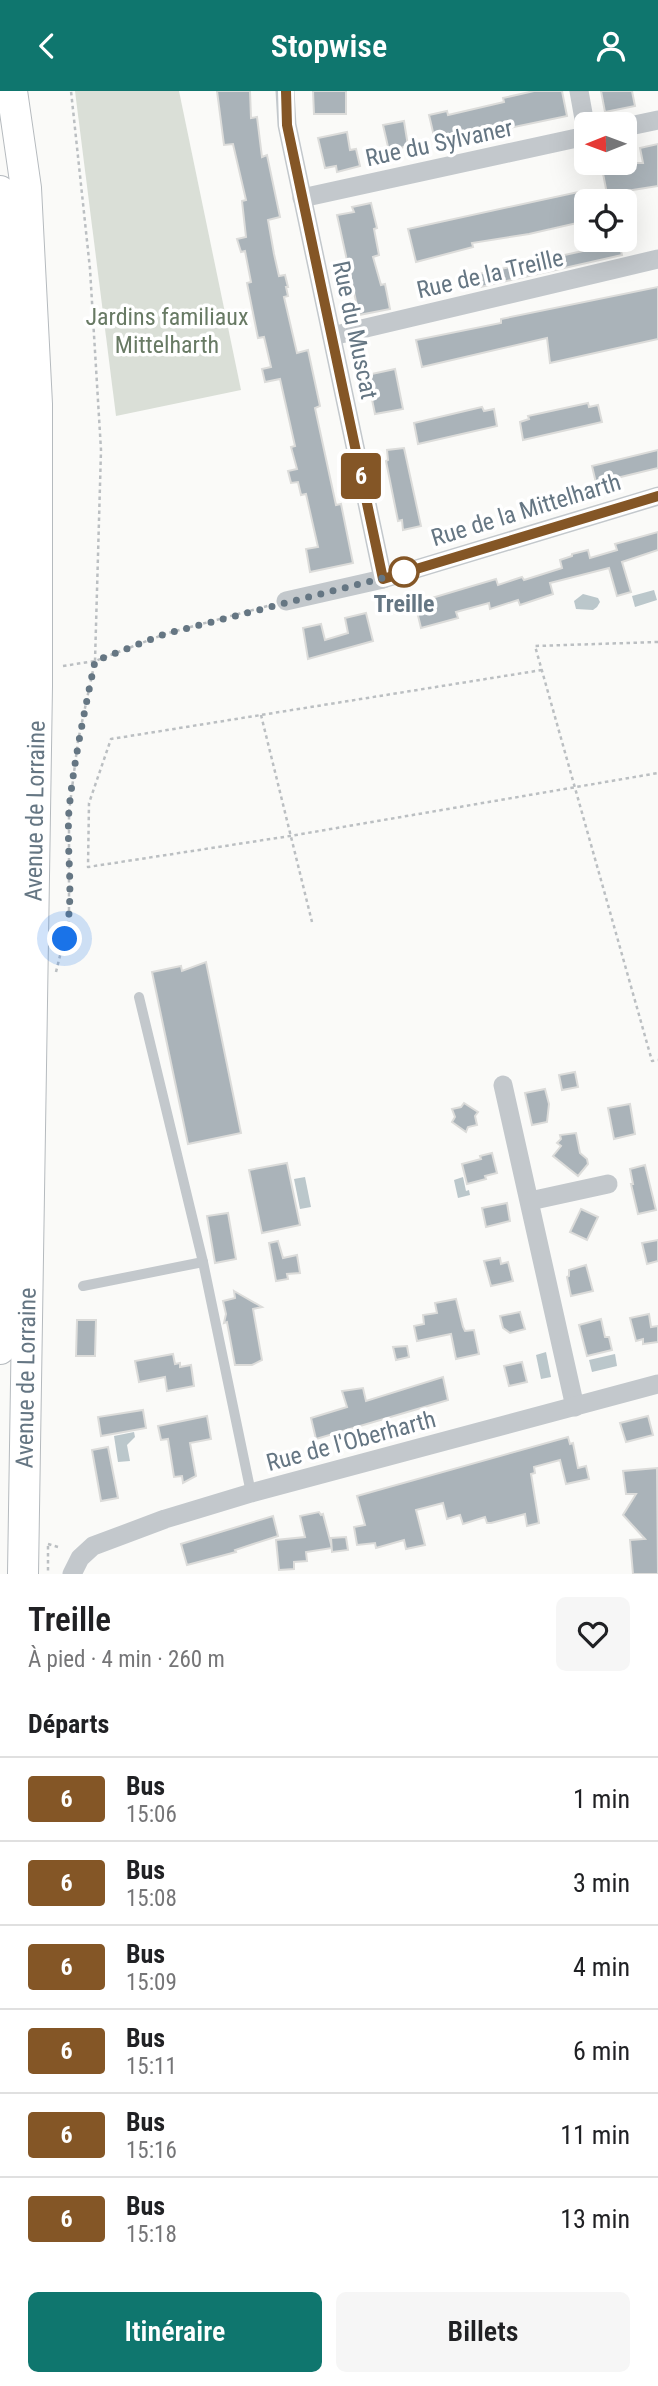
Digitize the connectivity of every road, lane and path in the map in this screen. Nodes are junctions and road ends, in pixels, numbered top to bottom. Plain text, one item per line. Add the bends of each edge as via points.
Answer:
1 (12, 91) edge
2 (71, 91) edge
3 (285, 91) edge
4 (579, 91) edge
5 (583, 112) edge
6 (658, 120) edge
7 (637, 124) edge
8 (574, 139) edge
9 (0, 191) edge
10 (302, 198) junction
11 (658, 259) edge
12 (332, 336) junction
13 (658, 496) edge
14 (383, 579) junction
15 (286, 601) joint
16 (658, 642) edge
17 (95, 661) junction
18 (63, 666) dead end
19 (542, 670) junction
20 (261, 715) junction
21 (658, 773) edge
22 (575, 787) junction
23 (289, 836) junction
24 (312, 922) dead end
25 (55, 979) dead end
26 (139, 997) dead end
27 (658, 1060) edge
28 (503, 1085) dead end
29 (608, 1184) dead end
30 (530, 1201) junction
31 (203, 1262) junction
32 (83, 1286) dead end
33 (0, 1349) edge
34 (658, 1384) edge
35 (575, 1407) junction
36 (251, 1493) junction
37 (58, 1547) dead end
38 (23, 1574) edge
39 (48, 1574) edge
40 (72, 1574) edge

1 - 38 main road, Avenue de Lorraine via 26,188 37,404
2 - 17 path via 90,269 100,450
3 - 10 street, Rue du Muscat
4 - 5 street
6 - 7 street
8 - 10 street, Rue du Sylvaner
9 - 33 main road, Avenue de Lorraine via 12,408
10 - 12 street, Rue du Muscat
11 - 12 street, Rue de la Treille
12 - 14 street, Rue du Muscat
13 - 14 street, Rue de la Mittelharth
14 - 15 street, Rue de la Mittelharth
15 - 17 path via 165,634
16 - 19 path via 535,646
17 - 18 path
17 - 25 path via 69,812 69,919
19 - 20 path
19 - 22 path
20 - 23 path
20 - 23 path via 111,739 89,803 88,867
21 - 22 path
22 - 23 path
22 - 27 path via 652,1061
23 - 24 path
26 - 31 lane
28 - 30 street
29 - 30 street
30 - 35 street
31 - 32 lane
31 - 36 lane
34 - 35 street, Rue de l'Oberharth
35 - 36 street, Rue de l'Oberharth
36 - 40 street, Rue de l'Oberharth via 93,1546
37 - 39 path via 48,1544

